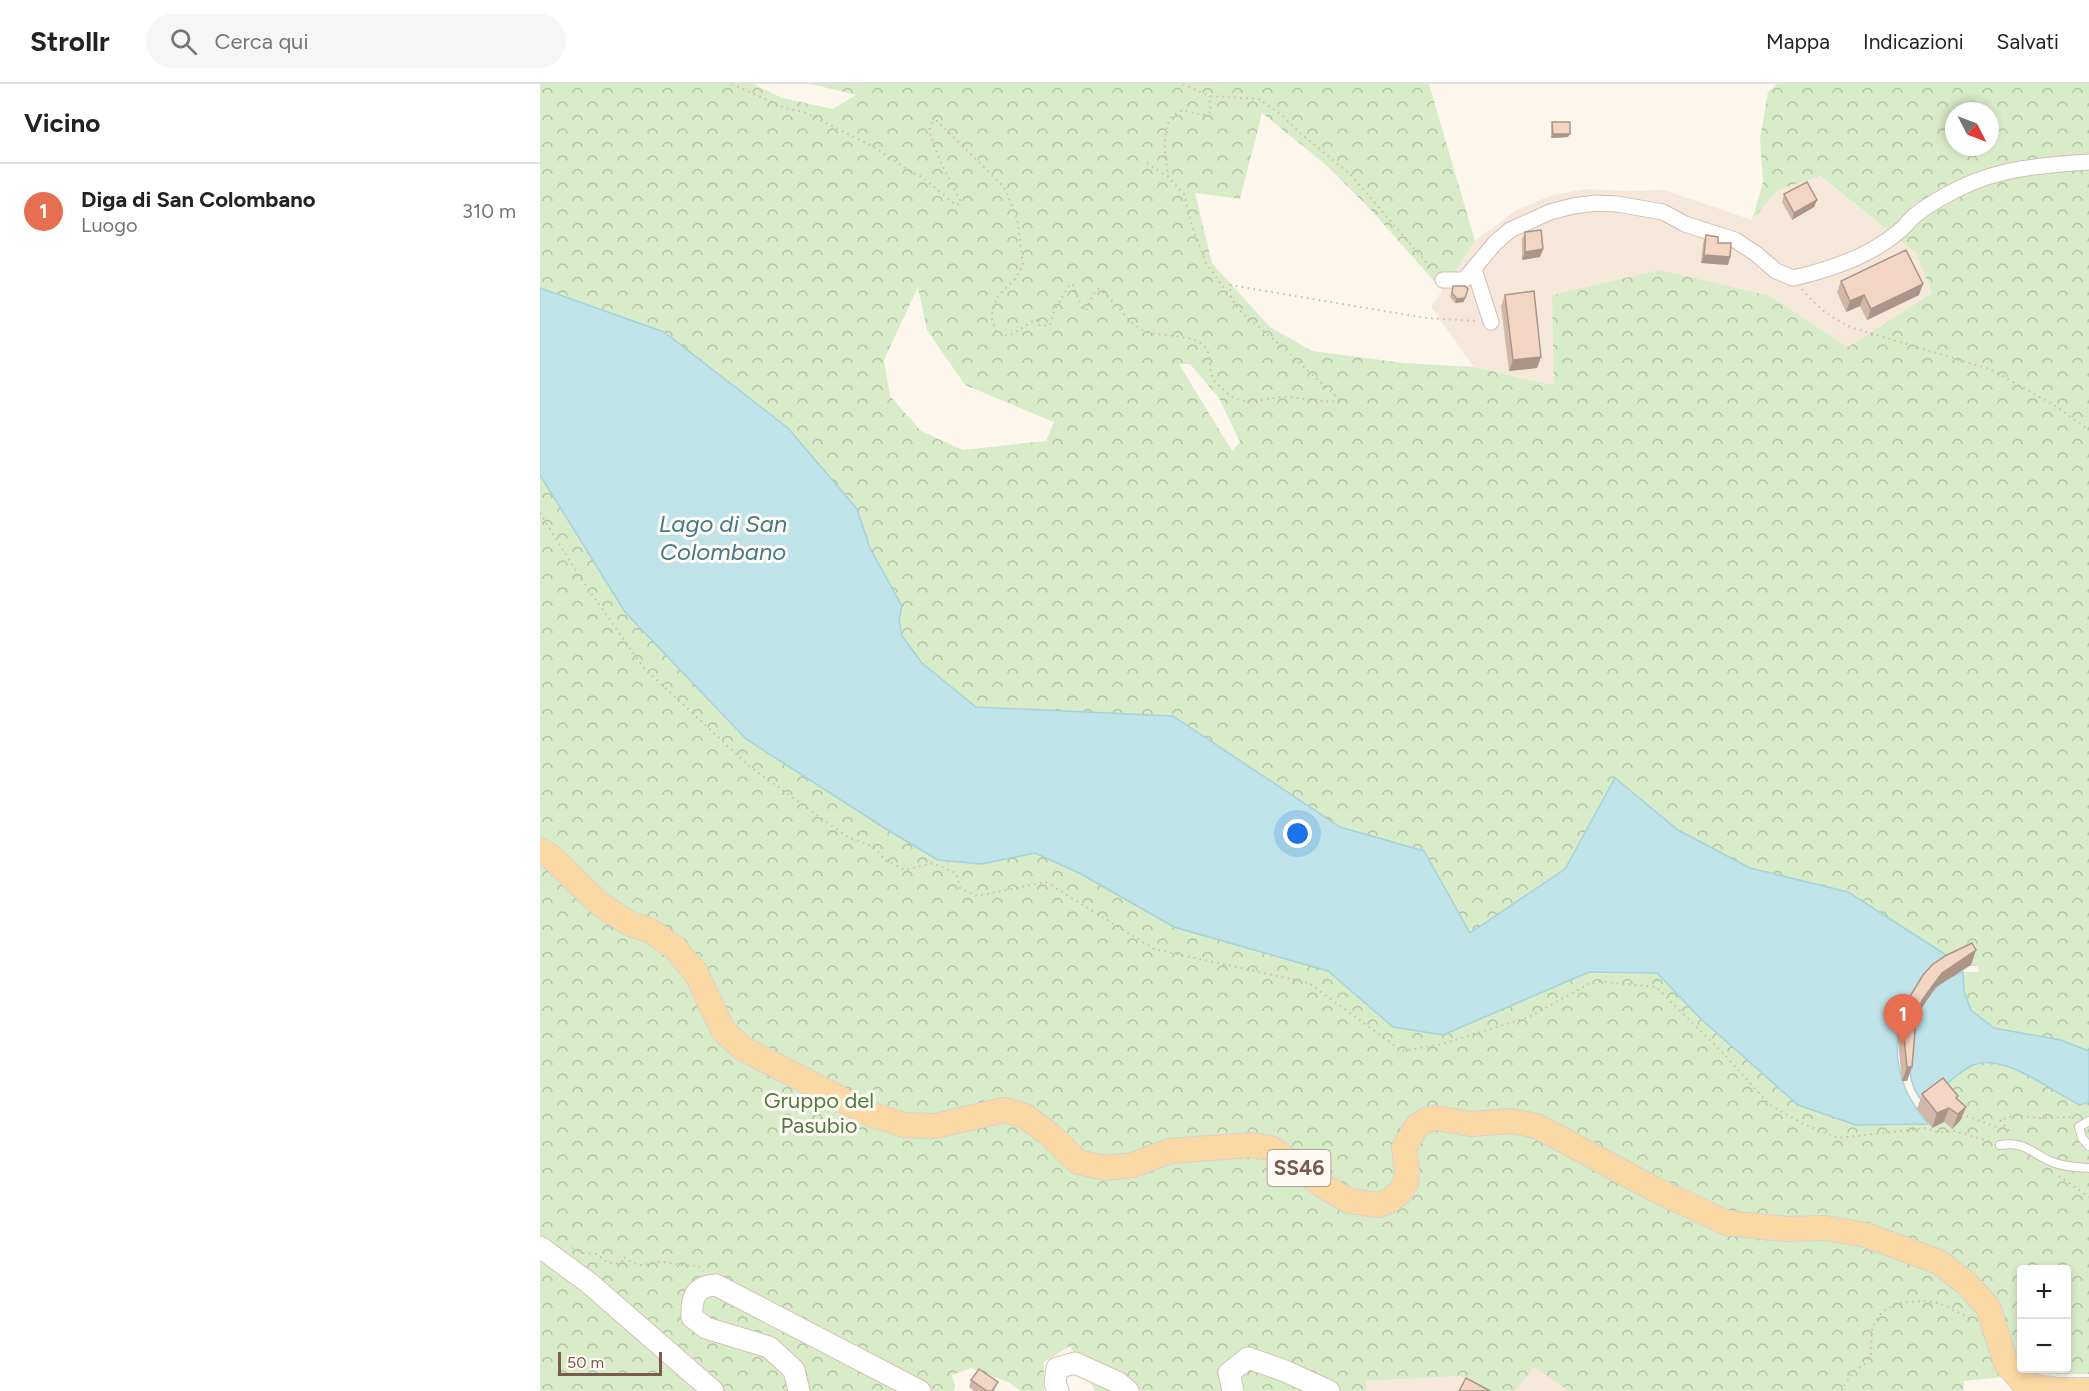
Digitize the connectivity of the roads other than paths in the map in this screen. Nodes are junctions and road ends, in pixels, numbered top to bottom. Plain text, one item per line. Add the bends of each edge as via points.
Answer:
1 (2089, 162) edge
2 (1474, 269) junction
3 (1443, 280) road end
4 (1491, 322) road end
5 (540, 850) edge
6 (2089, 1121) edge
7 (2000, 1145) road end
8 (2089, 1146) edge
9 (2089, 1168) edge
10 (540, 1247) edge
11 (2018, 1388) edge
12 (2089, 1390) edge
13 (713, 1391) edge
14 (799, 1391) edge
15 (920, 1391) edge
16 (1058, 1391) edge
17 (1128, 1391) edge
18 (1233, 1391) edge
19 (1329, 1391) edge

1 - 2 street via 2033,166 1983,178 1914,216 1878,246 1793,278 1776,271 1736,240 1685,224 1663,212 1606,203 1550,212 1510,230
2 - 3 street via 1464,280
2 - 4 street
5 - 11 main road, SS46 via 600,904 675,948 696,973 723,1030 742,1048 870,1114 904,1125 935,1126 1004,1110 1025,1116 1078,1162 1106,1168 1133,1166 1170,1151 1251,1145 1271,1148 1349,1201 1379,1205 1391,1200 1406,1183 1404,1148 1416,1126 1426,1120 1471,1124 1511,1121 1537,1126 1727,1223 1825,1228 1866,1235 1939,1262 1988,1307
6 - 8 lane via 2079,1127
7 - 9 lane via 2014,1143 2054,1163
10 - 13 street via 589,1283
11 - 12 main road, SS46
14 - 15 street via 794,1370 769,1347 706,1328 692,1317 695,1294 704,1286 716,1285
16 - 17 street via 1056,1368 1075,1363
18 - 19 street via 1229,1374 1248,1358

